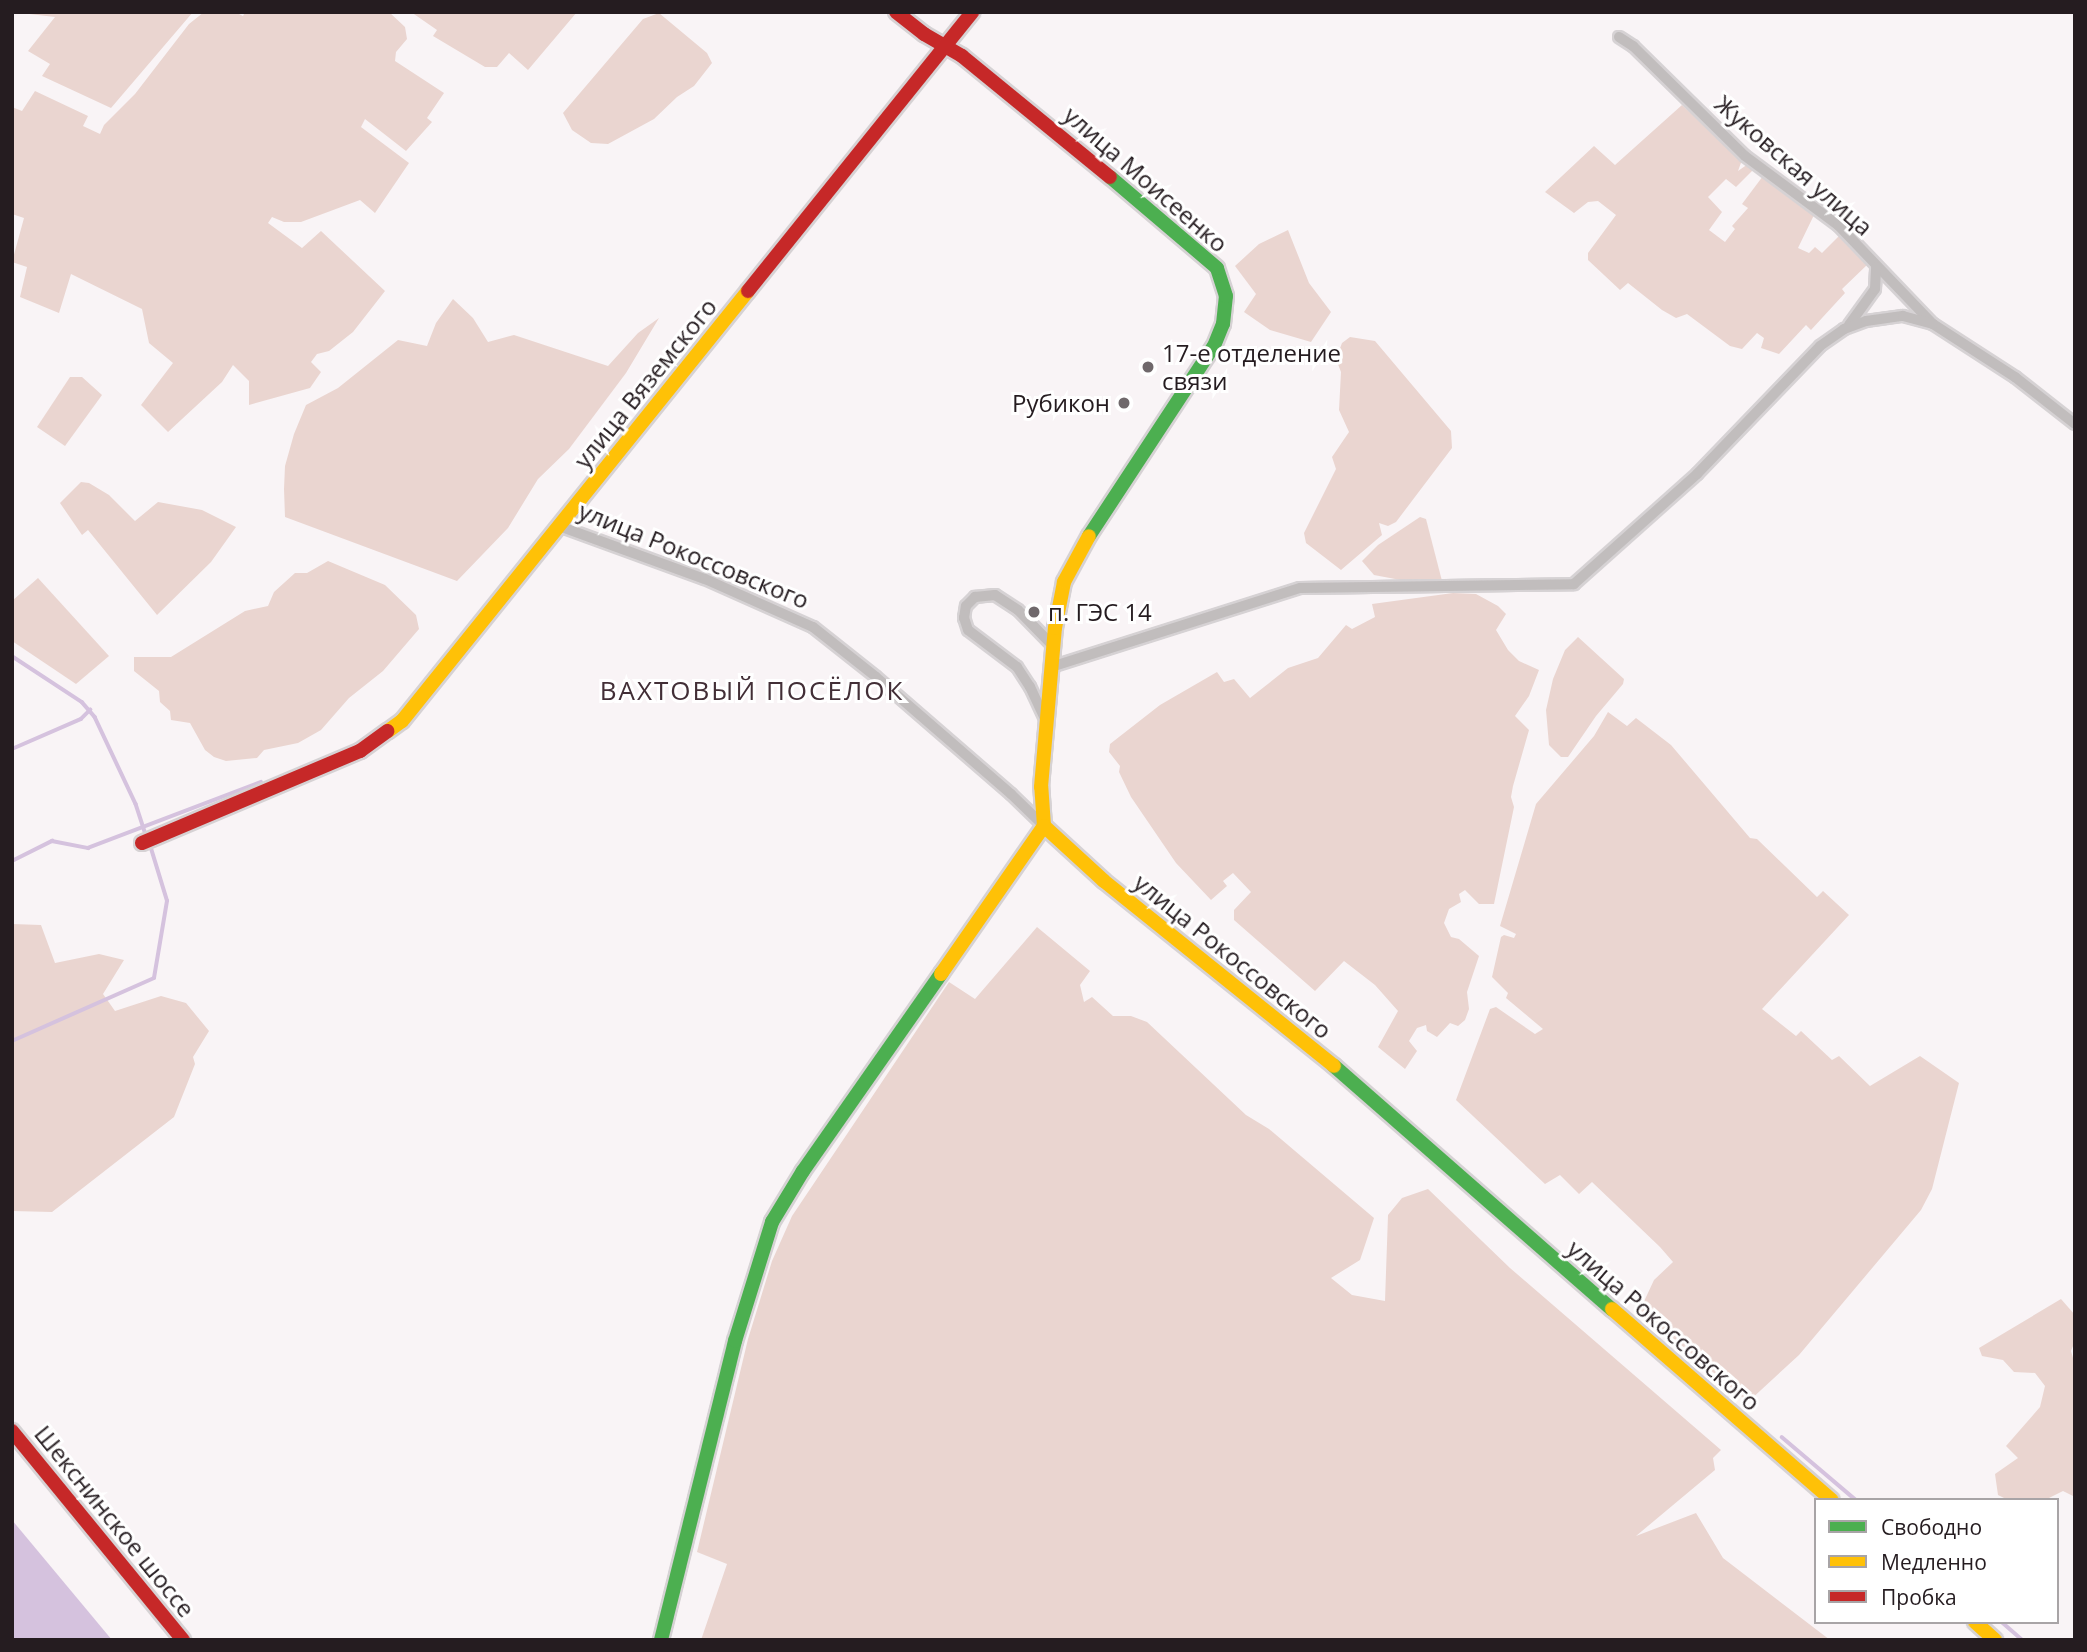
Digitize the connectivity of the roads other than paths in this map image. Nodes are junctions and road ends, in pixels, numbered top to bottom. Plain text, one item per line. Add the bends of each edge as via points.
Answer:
1 (896, 12) edge
2 (972, 12) edge
3 (1619, 37) dead end
4 (945, 46) junction
5 (1876, 267) junction
6 (1933, 324) junction
7 (1843, 330) junction
8 (2075, 424) edge
9 (559, 526) junction
10 (1053, 646) junction
11 (1051, 667) junction
12 (1046, 721) junction
13 (1044, 826) junction
14 (142, 843) dead end
15 (12, 1431) edge
16 (1830, 1498) edge
17 (1977, 1624) edge
18 (183, 1640) edge
19 (661, 1640) edge
20 (1995, 1640) edge

1 - 4 street, улица Моисеенко
2 - 4 street, улица Вяземского
3 - 5 street, Жуковская улица via 1745,156 1838,225
4 - 9 street, улица Вяземского
4 - 10 street, улица Моисеенко via 1018,100 1209,259 1221,276 1226,296 1223,324 1214,346 1074,560 1061,594
5 - 6 street, Жуковская улица via 1898,284
5 - 7 street via 1875,289
6 - 7 street via 1913,317 1889,317
6 - 8 street, Жуковская улица via 2015,377
7 - 11 street via 1804,361 1697,474 1574,584 1300,587
9 - 13 street, улица Рокоссовского via 741,593 813,627
9 - 14 street, улица Вяземского via 393,731 346,758
10 - 11 street, улица Моисеенко
10 - 12 street via 1002,598 981,595 966,606 968,630 1017,667
11 - 12 street, улица Моисеенко
12 - 13 street, улица Моисеенко via 1041,787
13 - 16 street, улица Рокоссовского via 1104,881 1374,1100
13 - 19 street via 772,1222 735,1340
15 - 18 street, Шекснинское шоссе
17 - 20 street

